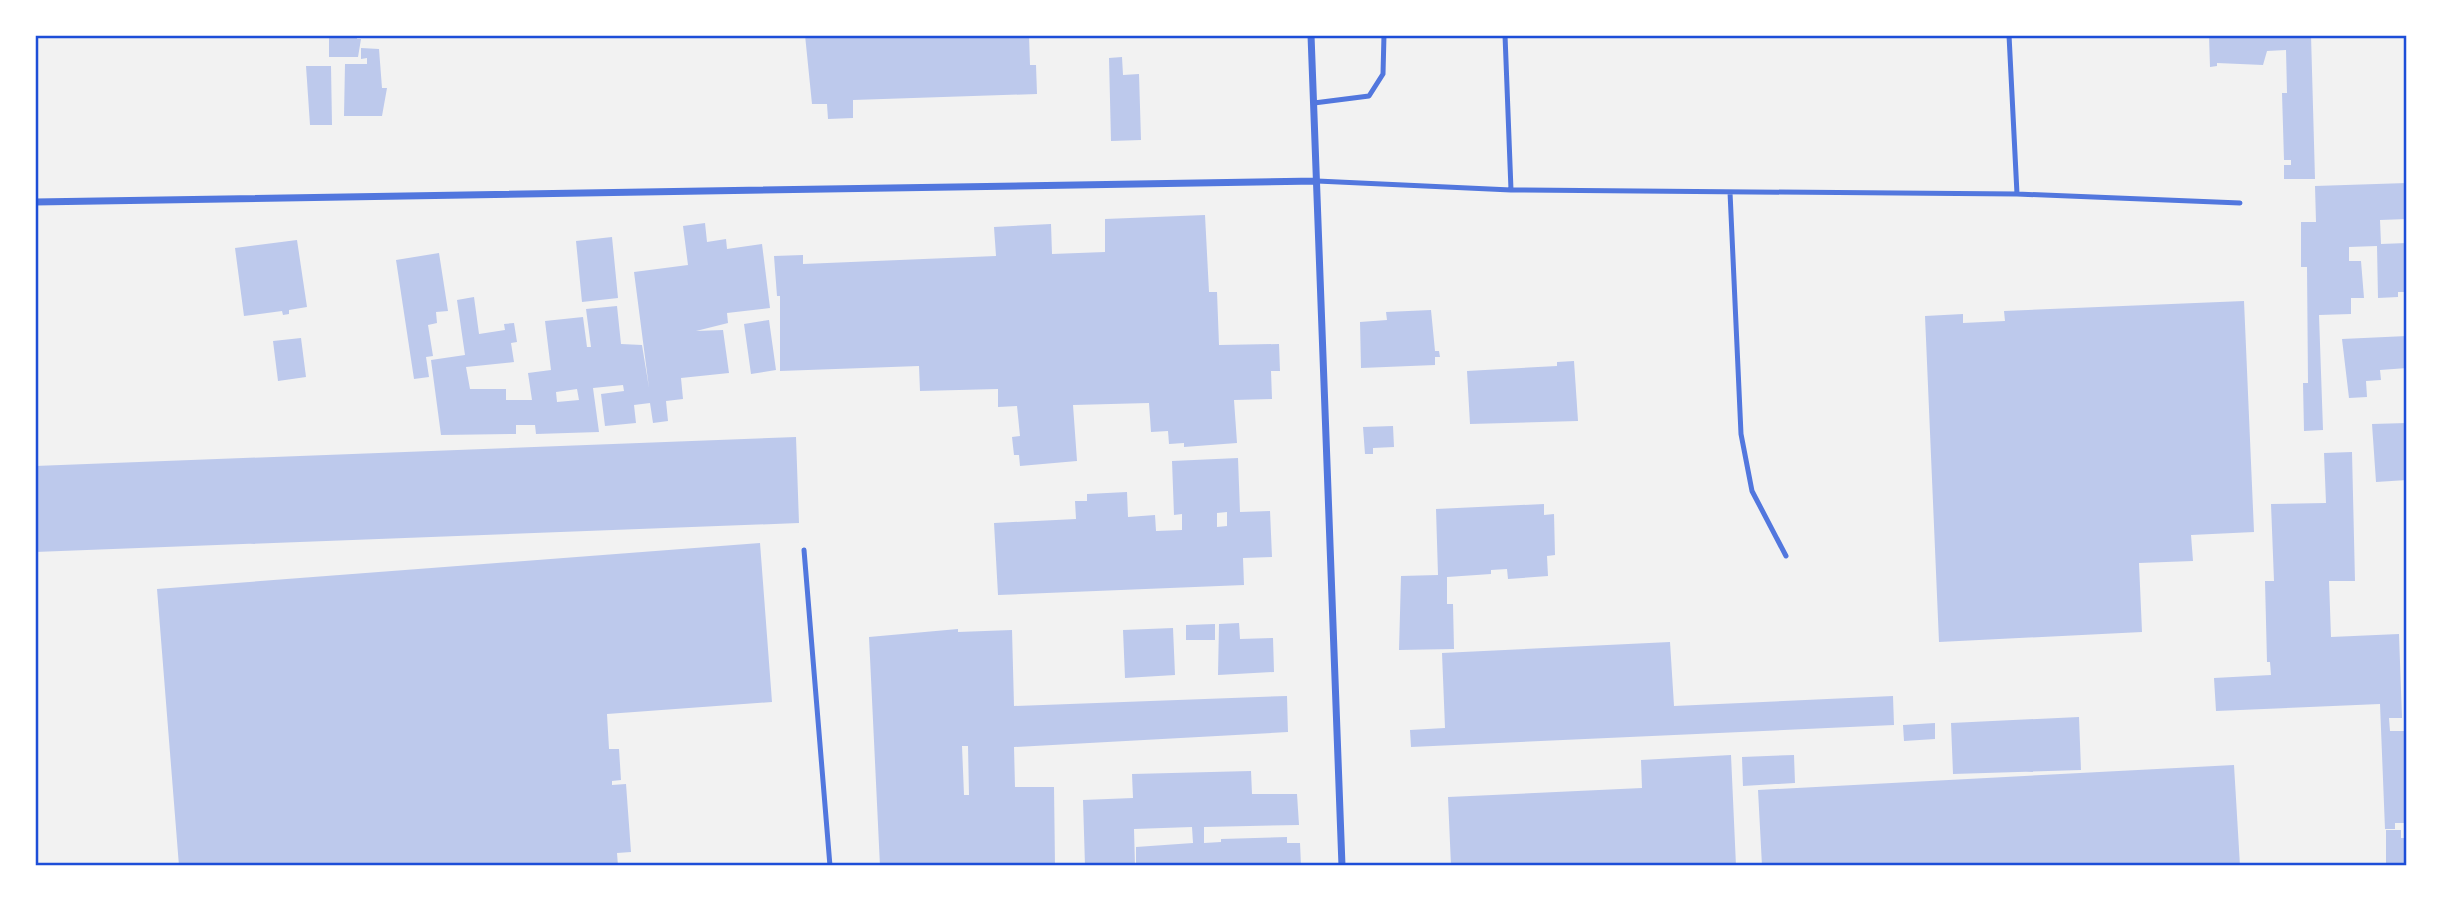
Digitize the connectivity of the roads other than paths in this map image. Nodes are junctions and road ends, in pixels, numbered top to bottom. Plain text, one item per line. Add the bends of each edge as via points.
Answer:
1 (1311, 35) edge
2 (1384, 35) edge
3 (1505, 35) edge
4 (2009, 35) edge
5 (1314, 103) junction
6 (1317, 181) junction
7 (1511, 190) junction
8 (1730, 192) junction
9 (2017, 194) junction
10 (35, 202) edge
11 (2240, 203) dead end
12 (804, 550) dead end
13 (1786, 556) dead end
14 (830, 866) edge
15 (1342, 866) edge

1 - 5 street
2 - 5 lane via 1383,74 1369,96
3 - 7 lane
4 - 9 lane
5 - 6 street
6 - 7 lane
6 - 10 street
6 - 15 street
7 - 8 lane
8 - 9 lane
8 - 13 lane via 1741,434 1752,491
9 - 11 lane
12 - 14 lane

